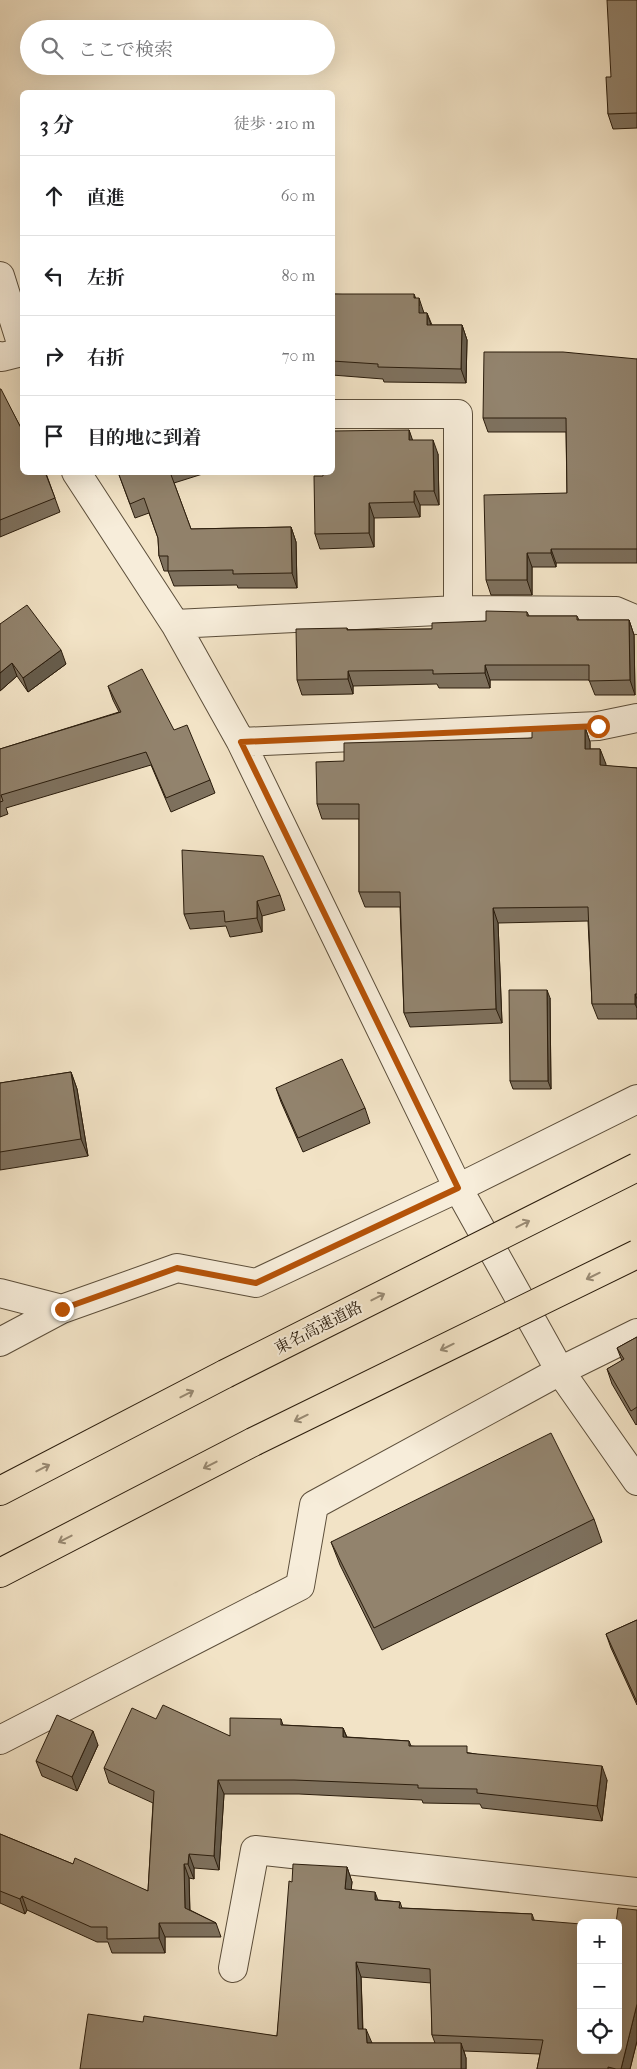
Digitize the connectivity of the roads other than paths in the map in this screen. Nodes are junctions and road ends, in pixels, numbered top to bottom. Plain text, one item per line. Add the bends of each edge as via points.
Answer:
1 (0, 276) edge
2 (9, 354) edge
3 (335, 414) edge
4 (78, 475) edge
5 (458, 610) junction
6 (637, 620) edge
7 (175, 624) junction
8 (637, 718) edge
9 (241, 742) junction
10 (637, 1099) edge
11 (637, 1167) edge
12 (458, 1188) junction
13 (637, 1254) edge
14 (0, 1293) edge
15 (62, 1309) junction
16 (637, 1333) edge
17 (0, 1342) edge
18 (560, 1371) junction
19 (637, 1481) edge
20 (0, 1491) edge
21 (0, 1573) edge
22 (0, 1740) edge
23 (637, 1892) edge
24 (233, 1968) dead end

1 - 2 street
3 - 5 street via 458,414
4 - 7 street
5 - 6 street via 616,612
5 - 7 street
7 - 9 street
8 - 9 street via 598,726
9 - 12 street
10 - 12 street
20 -> 11 highway, 東名高速道路, bridge
12 - 15 street via 256,1283 177,1268
12 - 18 street
13 -> 21 highway, bridge via 253,1442
14 - 15 street
15 - 17 street
16 - 18 street
18 - 19 street
18 - 22 street via 314,1505 300,1586
23 - 24 street via 255,1850

